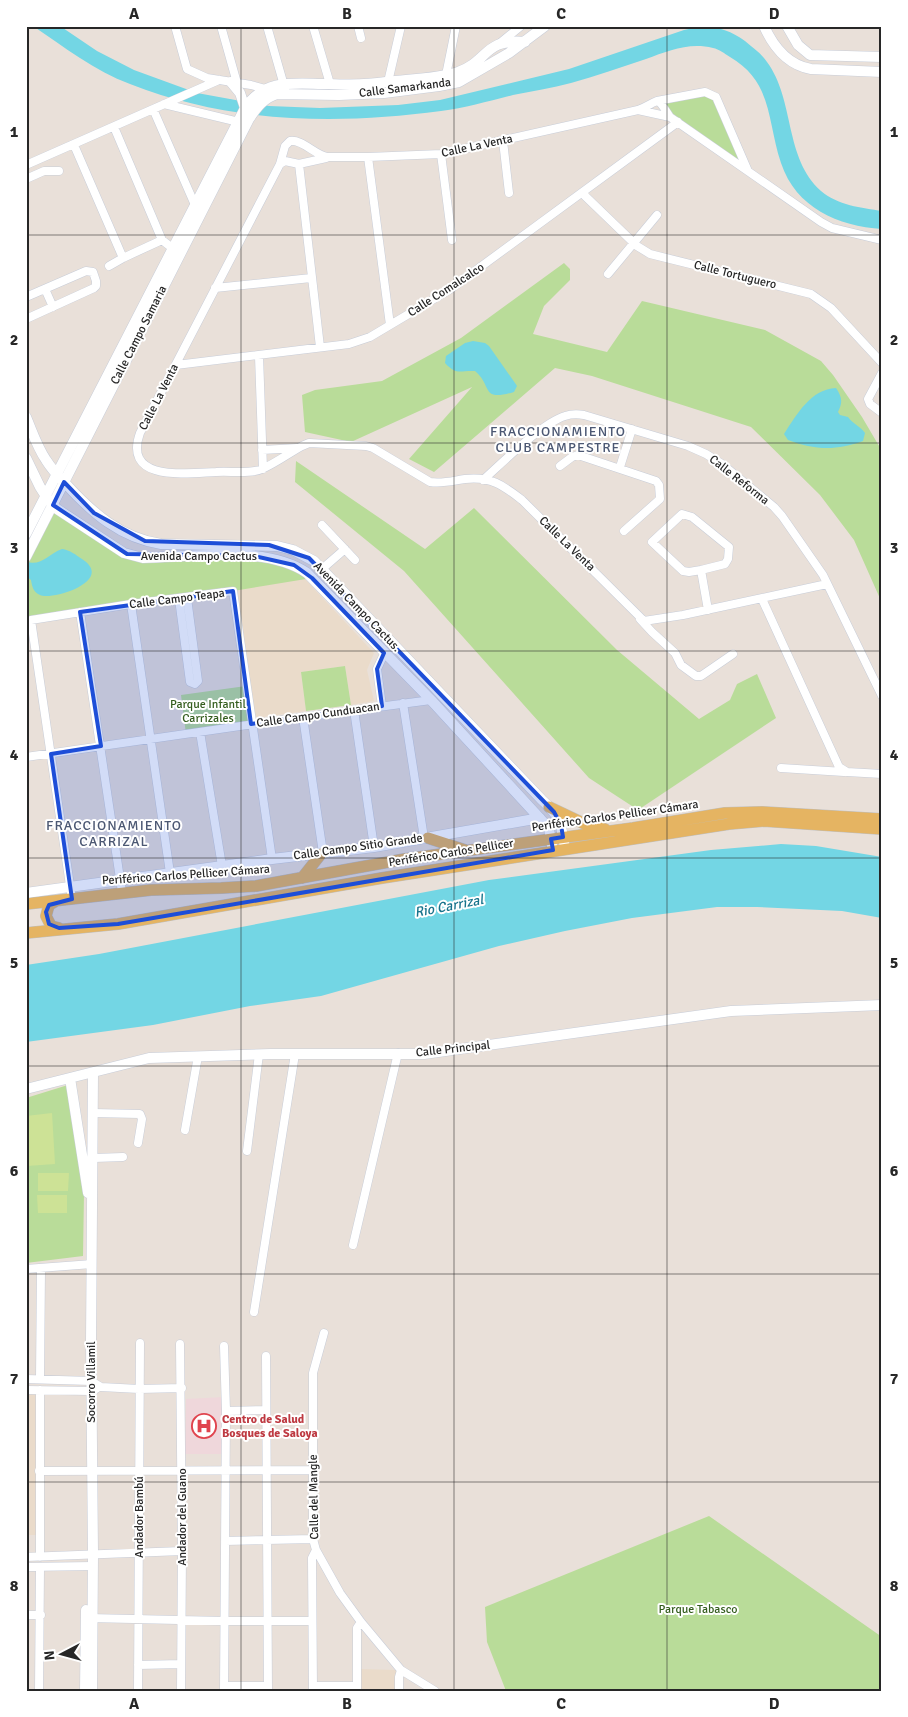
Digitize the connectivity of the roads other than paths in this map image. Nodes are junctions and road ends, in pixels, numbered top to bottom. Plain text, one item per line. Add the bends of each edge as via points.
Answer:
1 (175, 26) edge
2 (221, 26) edge
3 (267, 26) edge
4 (313, 26) edge
5 (358, 26) edge
6 (400, 26) edge
7 (456, 26) edge
8 (521, 26) edge
9 (545, 26) edge
10 (764, 26) edge
11 (787, 26) edge
12 (793, 26) edge
13 (361, 38) dead end
14 (794, 40) junction
15 (525, 42) junction
16 (498, 44) junction
17 (882, 57) edge
18 (882, 72) edge
19 (446, 74) junction
20 (219, 80) junction
21 (234, 82) junction
22 (388, 82) junction
23 (330, 84) junction
24 (285, 89) junction
25 (270, 92) junction
26 (656, 102) junction
27 (164, 104) junction
28 (154, 109) junction
29 (638, 110) junction
30 (249, 111) junction
31 (670, 116) junction
32 (678, 122) junction
33 (243, 123) junction
34 (114, 127) junction
35 (503, 141) junction
36 (74, 145) junction
37 (441, 154) junction
38 (332, 157) junction
39 (368, 158) junction
40 (280, 164) junction
41 (299, 164) junction
42 (26, 165) edge
43 (59, 171) dead end
44 (748, 171) junction
45 (26, 179) edge
46 (510, 193) dead end
47 (582, 193) junction
48 (195, 206) junction
49 (657, 215) dead end
50 (162, 240) junction
51 (452, 240) dead end
52 (882, 240) edge
53 (634, 242) junction
54 (177, 251) junction
55 (122, 258) junction
56 (109, 266) dead end
57 (608, 274) dead end
58 (311, 278) junction
59 (215, 288) junction
60 (45, 289) junction
61 (26, 297) edge
62 (52, 307) junction
63 (26, 318) edge
64 (390, 325) junction
65 (320, 348) junction
66 (259, 356) junction
67 (882, 363) edge
68 (176, 365) junction
69 (882, 373) edge
70 (882, 414) edge
71 (26, 417) edge
72 (632, 429) junction
73 (299, 447) junction
74 (262, 450) junction
75 (26, 458) edge
76 (560, 466) dead end
77 (620, 468) junction
78 (263, 469) junction
79 (61, 478) junction
80 (483, 480) junction
81 (49, 501) junction
82 (322, 525) dead end
83 (624, 531) dead end
84 (26, 534) edge
85 (345, 549) junction
86 (26, 557) edge
87 (355, 560) dead end
88 (322, 569) junction
89 (701, 570) junction
90 (827, 584) junction
91 (183, 599) junction
92 (762, 599) junction
93 (131, 604) junction
94 (708, 610) junction
95 (80, 612) junction
96 (640, 619) junction
97 (384, 654) junction
98 (733, 654) dead end
99 (881, 692) edge
100 (431, 700) junction
101 (403, 703) junction
102 (382, 706) junction
103 (354, 710) junction
104 (303, 717) junction
105 (251, 724) junction
106 (200, 732) junction
107 (150, 739) junction
108 (101, 746) junction
109 (51, 754) junction
110 (26, 757) edge
111 (781, 768) dead end
112 (847, 772) junction
113 (882, 774) edge
114 (549, 807) junction
115 (540, 818) junction
116 (882, 820) edge
117 (882, 829) edge
118 (614, 831) junction
119 (426, 838) junction
120 (564, 843) junction
121 (552, 845) junction
122 (374, 847) junction
123 (468, 851) junction
124 (322, 854) junction
125 (272, 859) junction
126 (222, 866) junction
127 (170, 873) junction
128 (302, 878) junction
129 (120, 880) junction
130 (70, 886) junction
131 (122, 892) junction
132 (26, 893) edge
133 (72, 899) junction
134 (56, 900) junction
135 (26, 905) edge
136 (58, 928) junction
137 (30, 932) edge
138 (882, 1005) edge
139 (398, 1053) junction
140 (259, 1054) junction
141 (295, 1054) junction
142 (198, 1056) junction
143 (93, 1073) junction
144 (70, 1078) junction
145 (26, 1089) edge
146 (94, 1113) junction
147 (185, 1130) dead end
148 (138, 1143) dead end
149 (247, 1151) dead end
150 (122, 1157) dead end
151 (94, 1158) junction
152 (353, 1245) dead end
153 (89, 1264) junction
154 (41, 1268) junction
155 (26, 1269) edge
156 (254, 1312) dead end
157 (324, 1333) dead end
158 (140, 1343) dead end
159 (180, 1344) dead end
160 (224, 1346) dead end
161 (266, 1356) dead end
162 (26, 1379) edge
163 (40, 1379) junction
164 (91, 1386) junction
165 (182, 1388) junction
166 (139, 1389) junction
167 (26, 1390) edge
168 (40, 1390) junction
169 (266, 1410) junction
170 (226, 1411) junction
171 (139, 1470) junction
172 (182, 1470) junction
173 (226, 1470) junction
174 (268, 1470) junction
175 (313, 1470) junction
176 (39, 1471) junction
177 (89, 1471) junction
178 (312, 1539) junction
179 (267, 1540) junction
180 (225, 1541) junction
181 (182, 1550) junction
182 (316, 1550) junction
183 (140, 1552) junction
184 (90, 1554) junction
185 (26, 1557) edge
186 (40, 1557) junction
187 (90, 1566) junction
188 (26, 1567) edge
189 (40, 1567) junction
190 (26, 1615) edge
191 (41, 1615) junction
192 (90, 1618) junction
193 (138, 1620) junction
194 (181, 1620) junction
195 (224, 1621) junction
196 (268, 1621) junction
197 (312, 1621) junction
198 (360, 1622) junction
199 (181, 1664) junction
200 (138, 1665) junction
201 (401, 1670) junction
202 (224, 1688) edge
203 (268, 1688) edge
204 (313, 1688) edge
205 (357, 1688) edge
206 (39, 1691) edge
207 (85, 1691) edge
208 (92, 1691) edge
209 (138, 1691) edge
210 (181, 1691) edge
211 (399, 1691) edge
212 (434, 1691) edge

1 - 20 street via 187,69
2 - 21 street
3 - 24 street
4 - 23 street
5 - 13 street
6 - 22 street
7 - 19 street
8 - 16 street, Calle Samarkanda
9 - 15 street, Calle Samarkanda
10 - 18 street via 780,50 801,67
11 - 14 street
12 - 14 street
14 - 17 street via 801,49 814,56
15 - 16 street
15 - 24 street, Calle Samarkanda via 476,73 450,84 339,95
16 - 19 street, Calle Samarkanda via 472,65
19 - 22 street, Calle Samarkanda
20 - 21 street
20 - 27 street
21 - 25 street
21 - 30 street
22 - 23 street, Calle Samarkanda
23 - 24 street, Calle Samarkanda
24 - 25 street, Calle Samarkanda
25 - 30 street
26 - 29 street, Calle La Venta
26 - 31 street, Calle La Venta via 664,105
26 - 44 street, Calle La Venta via 702,93 716,98
27 - 28 street
27 - 33 street
28 - 34 street
28 - 48 street
29 - 31 street, Calle La Venta
29 - 35 street, Calle La Venta
30 - 33 street, Calle Campo Samaria
31 - 32 street, Calle La Venta
32 - 44 street, Calle La Venta
32 - 47 street, Calle Comalcalco
33 - 48 street, Calle Campo Samaria
33 - 54 street, Calle Campo Samaria
34 - 36 street
34 - 50 street
35 - 37 street, Calle La Venta
35 - 46 street
36 - 42 street
36 - 55 street
37 - 39 street, Calle La Venta
37 - 51 street
38 - 39 street, Calle La Venta
38 - 40 street, Calle La Venta via 291,141 285,146
38 - 41 street
39 - 64 street
40 - 41 street via 285,161
40 - 59 street, Calle La Venta
41 - 58 street
43 - 45 street via 44,171
44 - 52 street, Calle La Venta via 820,222
47 - 53 street, Calle Tortuguero
47 - 64 street, Calle Comalcalco via 449,290
48 - 54 street, Calle Campo Samaria
49 - 53 street
50 - 54 street
50 - 55 street
53 - 57 street
53 - 67 street, Calle Tortuguero via 654,256 811,294 831,308
54 - 79 street, Calle Campo Samaria
55 - 56 street
58 - 59 street
58 - 65 street
59 - 68 street, Calle La Venta
60 - 61 street
60 - 62 street
60 - 62 street via 86,271 93,272 96,286
62 - 63 street
64 - 65 street, Calle Comalcalco via 353,343
65 - 66 street, Calle Comalcalco
66 - 68 street, Calle Comalcalco
66 - 74 street
68 - 78 street, Calle La Venta via 139,438 138,452 144,465 172,474
69 - 70 street via 868,399
71 - 79 street, Avenida Campo Cactus. via 44,456
72 - 77 street
72 - 80 street, Calle Reforma via 584,415 564,416 545,427
72 - 90 street, Calle Reforma via 688,446 722,464 778,511
73 - 74 street
73 - 78 street, Calle La Venta
73 - 80 street, Calle La Venta via 314,443 369,447 430,482
74 - 78 street
75 - 81 street, Avenida Campo Cactus
76 - 77 street via 578,455
77 - 83 street via 656,481 660,497
79 - 81 street, Calle Campo Samaria
79 - 88 street, Avenida Campo Cactus. via 94,513 138,539 165,544 277,546 309,558
80 - 96 street, Calle La Venta via 503,485 522,500
81 - 84 street, Calle Campo Samaria
81 - 86 street, Calle Campo Samaria
81 - 97 street, Avenida Campo Cactus via 131,556 254,556 294,565 312,578
82 - 85 street
85 - 87 street
85 - 88 street
88 - 114 street, Avenida Campo Cactus.
89 - 89 street via 683,571 652,542 682,514 692,517 729,547 729,556 724,564
89 - 94 street
90 - 92 street
90 - 99 street, Calle Reforma
91 - 91 street via 190,682 195,684 198,679
91 - 93 street, Calle Campo Teapa
91 - 105 street, Calle Campo Teapa via 233,591
92 - 94 street
92 - 112 street via 839,767
93 - 95 street, Calle Campo Teapa
93 - 107 street
94 - 96 street via 648,621
95 - 108 street
95 - 109 street, Calle Campo Teapa via 31,620
96 - 98 street, Calle La Venta via 675,653 681,665 696,676 701,676
97 - 100 street, Avenida Campo Cactus
97 - 102 street via 377,669
100 - 101 street, Calle Campo Cunduacan
100 - 115 street, Avenida Campo Cactus
101 - 102 street, Calle Campo Cunduacan
101 - 119 street
102 - 103 street, Calle Campo Cunduacan
103 - 104 street, Calle Campo Cunduacan
103 - 122 street
104 - 105 street, Calle Campo Cunduacan
104 - 124 street
105 - 106 street, Calle Campo Cunduacan
105 - 125 street, Calle Campo Teapa
106 - 107 street, Calle Campo Cunduacan
106 - 126 street
107 - 108 street, Calle Campo Cunduacan
107 - 127 street
108 - 109 street, Calle Campo Cunduacan
108 - 129 street
109 - 110 street, Calle Campo Cunduacan
109 - 130 street
111 - 112 street
112 - 113 street
114 - 118 main road via 588,825
114 - 120 street, Avenida Campo Cactus. via 558,818
115 - 119 street, Calle Campo Sitio Grande
115 - 121 street, Avenida Campo Cactus via 547,826
116 - 118 main road, Periférico Carlos Pellicer Cámara via 744,812
117 - 120 main road, Periférico Carlos Pellicer via 746,822
118 - 120 main road, Periférico Carlos Pellicer Cámara
119 - 122 street, Calle Campo Sitio Grande
119 - 123 main road
120 - 121 main road, Periférico Carlos Pellicer
121 - 123 main road, Periférico Carlos Pellicer Cámara
121 - 136 main road, Periférico Carlos Pellicer via 118,924
122 - 124 street, Calle Campo Sitio Grande
123 - 128 main road, Periférico Carlos Pellicer Cámara
124 - 125 street, Calle Campo Sitio Grande
124 - 128 main road
125 - 126 street, Calle Campo Sitio Grande
126 - 127 street, Calle Campo Sitio Grande
127 - 129 street, Calle Campo Sitio Grande
128 - 131 main road, Periférico Carlos Pellicer Cámara via 247,886
129 - 130 street, Calle Campo Sitio Grande
129 - 131 street
130 - 132 street, Calle Campo Sitio Grande
130 - 133 street
131 - 133 main road, Periférico Carlos Pellicer Cámara
133 - 134 main road, Periférico Carlos Pellicer Cámara
134 - 135 main road, Periférico Carlos Pellicer Cámara
134 - 136 main road via 47,908 46,916 48,924
135 - 137 main road via 37,910 41,918 41,927
136 - 137 main road, Periférico Carlos Pellicer
138 - 139 street, Calle Principal via 732,1010 424,1054
139 - 141 street, Calle Principal
139 - 152 street
140 - 141 street, Calle Principal
140 - 142 street, Calle Principal
140 - 149 street
141 - 156 street
142 - 143 street, Calle Principal via 149,1058
142 - 147 street
143 - 144 street, Calle Principal
143 - 146 street, Socorro Villamil
144 - 145 street, Calle Principal
144 - 153 street, Socorro Villamil via 88,1190
146 - 148 street via 140,1114
146 - 151 street, Socorro Villamil
150 - 151 street
151 - 153 street, Socorro Villamil
153 - 154 street
153 - 164 street, Socorro Villamil
154 - 155 street
154 - 163 street
157 - 175 street, Calle del Mangle via 313,1374
158 - 166 street, Andador Bambú
159 - 165 street, Andador del Guano
160 - 170 street
161 - 169 street
162 - 163 street
163 - 164 street
164 - 166 street
164 - 168 street
164 - 177 street, Socorro Villamil
165 - 166 street
165 - 172 street, Andador del Guano
166 - 171 street, Andador Bambú
167 - 168 street
168 - 176 street
169 - 170 street
169 - 174 street
170 - 173 street
171 - 172 street
171 - 177 street
171 - 183 street, Andador Bambú
172 - 173 street
172 - 181 street, Andador del Guano
173 - 174 street
173 - 180 street
174 - 175 street
174 - 179 street
175 - 178 street, Calle del Mangle
176 - 177 street
176 - 186 street
177 - 184 street, Socorro Villamil
178 - 179 street
178 - 182 street, Calle del Mangle
179 - 180 street
179 - 196 street
180 - 195 street
181 - 183 street
181 - 194 street, Andador del Guano
182 - 197 street, Calle del Mangle via 312,1558
182 - 198 street
183 - 184 street
183 - 193 street, Andador Bambú
184 - 186 street
184 - 187 street, Socorro Villamil
185 - 186 street
187 - 189 street
187 - 192 street, Socorro Villamil
188 - 189 street
189 - 191 street
190 - 191 street
191 - 206 street
192 - 193 street
192 - 207 street, Socorro Villamil
192 - 208 street, Socorro Villamil
193 - 194 street
193 - 200 street, Andador Bambú
194 - 195 street
194 - 199 street, Andador del Guano
195 - 196 street
195 - 202 street
196 - 197 street
196 - 203 street
197 - 204 street, Calle del Mangle
198 - 201 street
198 - 205 street
199 - 200 street
199 - 210 street, Andador del Guano
200 - 209 street, Andador Bambú
201 - 211 street
201 - 212 street
202 - 203 street
204 - 205 street

